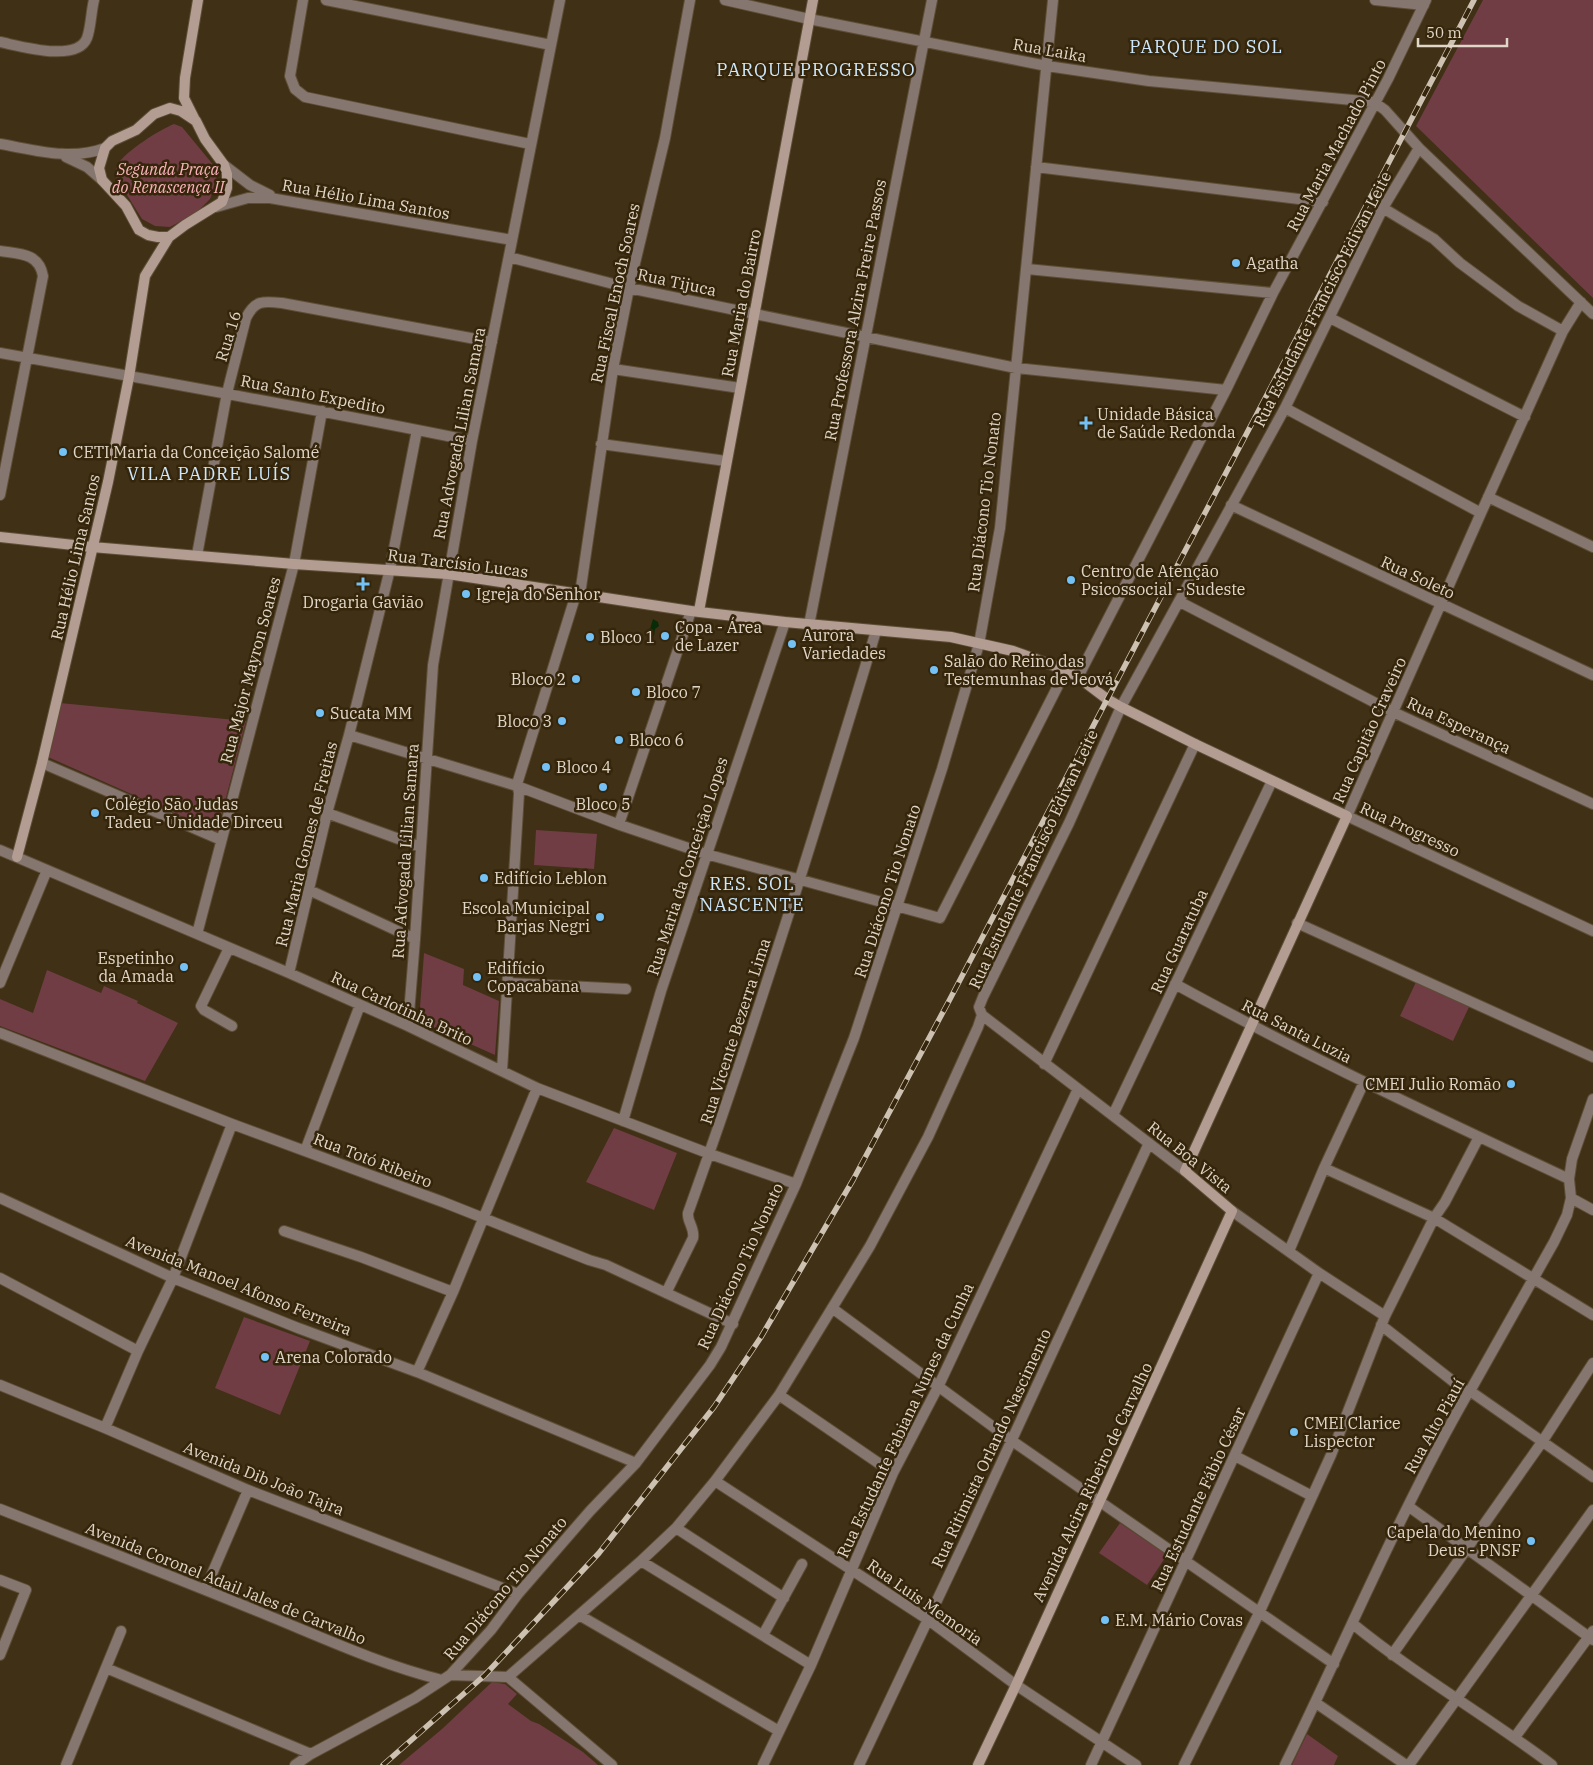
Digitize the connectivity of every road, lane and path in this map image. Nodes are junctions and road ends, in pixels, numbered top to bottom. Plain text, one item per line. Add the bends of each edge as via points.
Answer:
1 (94, 0) edge
2 (198, 0) edge
3 (303, 0) edge
4 (326, 0) edge
5 (560, 0) edge
6 (690, 0) edge
7 (725, 0) edge
8 (812, 0) edge
9 (932, 0) edge
10 (1053, 0) edge
11 (1375, 0) edge
12 (1425, 3) edge
13 (809, 19) junction
14 (925, 41) junction
15 (0, 42) edge
16 (551, 45) junction
17 (1047, 66) junction
18 (1374, 102) junction
19 (196, 121) junction
20 (0, 144) edge
21 (530, 144) junction
22 (105, 148) junction
23 (1419, 148) junction
24 (63, 155) junction
25 (224, 165) junction
26 (1036, 167) junction
27 (102, 180) junction
28 (290, 200) junction
29 (1323, 202) junction
30 (215, 207) junction
31 (1383, 208) junction
32 (169, 237) junction
33 (512, 240) junction
34 (0, 251) edge
35 (509, 257) junction
36 (1027, 268) junction
37 (629, 288) junction
38 (1273, 293) junction
39 (1581, 302) junction
40 (755, 314) junction
41 (1593, 314) edge
42 (1330, 318) junction
43 (1563, 331) junction
44 (865, 336) junction
45 (492, 342) junction
46 (0, 353) edge
47 (28, 358) junction
48 (1016, 368) junction
49 (613, 369) junction
50 (129, 377) junction
51 (740, 388) junction
52 (1226, 390) junction
53 (227, 393) junction
54 (1285, 408) junction
55 (322, 410) junction
56 (1525, 417) junction
57 (417, 430) junction
58 (472, 441) junction
59 (602, 444) junction
60 (726, 461) junction
61 (3, 462) edge
62 (0, 495) edge
63 (1488, 497) junction
64 (1231, 505) junction
65 (1481, 513) junction
66 (0, 537) edge
67 (92, 547) junction
68 (1593, 547) edge
69 (197, 555) junction
70 (294, 564) junction
71 (390, 569) junction
72 (448, 574) junction
73 (578, 594) junction
74 (1180, 602) junction
75 (1441, 604) junction
76 (695, 611) junction
77 (784, 622) junction
78 (809, 625) junction
79 (876, 631) junction
80 (979, 644) junction
81 (1066, 670) junction
82 (1593, 675) edge
83 (1078, 677) junction
84 (1107, 699) joint
85 (1121, 707) junction
86 (1393, 712) junction
87 (349, 735) junction
88 (1196, 744) junction
89 (426, 759) junction
90 (42, 763) junction
91 (1272, 781) junction
92 (518, 787) junction
93 (1593, 804) edge
94 (328, 813) junction
95 (1347, 816) junction
96 (619, 824) junction
97 (221, 840) junction
98 (421, 847) junction
99 (0, 850) edge
100 (706, 854) junction
101 (17, 857) junction
102 (47, 870) junction
103 (800, 879) junction
104 (309, 890) junction
105 (897, 906) junction
106 (1297, 923) junction
107 (1593, 931) edge
108 (197, 934) junction
109 (415, 939) junction
110 (229, 948) junction
111 (289, 973) junction
112 (507, 983) junction
113 (0, 984) edge
114 (1175, 984) junction
115 (626, 989) dead end
116 (360, 1005) junction
117 (982, 1015) junction
118 (232, 1026) dead end
119 (408, 1026) junction
120 (1252, 1026) junction
121 (0, 1033) edge
122 (1593, 1057) edge
123 (1044, 1064) junction
124 (502, 1071) junction
125 (1364, 1082) junction
126 (536, 1088) junction
127 (1078, 1089) junction
128 (1593, 1099) edge
129 (1113, 1115) junction
130 (623, 1122) junction
131 (232, 1124) junction
132 (1479, 1137) junction
133 (1149, 1143) junction
134 (305, 1150) junction
135 (710, 1154) junction
136 (1324, 1168) junction
137 (1185, 1171) junction
138 (1569, 1179) junction
139 (796, 1184) junction
140 (0, 1198) edge
141 (1571, 1198) junction
142 (1593, 1210) edge
143 (1232, 1211) junction
144 (483, 1218) junction
145 (1434, 1218) junction
146 (284, 1231) dead end
147 (1289, 1251) junction
148 (1319, 1273) junction
149 (0, 1278) edge
150 (173, 1278) junction
151 (1534, 1279) junction
152 (453, 1292) junction
153 (666, 1293) junction
154 (832, 1308) junction
155 (1593, 1315) edge
156 (1383, 1320) junction
157 (733, 1324) junction
158 (138, 1351) junction
159 (1593, 1363) edge
160 (417, 1372) junction
161 (0, 1385) edge
162 (938, 1387) junction
163 (1469, 1392) junction
164 (779, 1395) junction
165 (106, 1428) junction
166 (1011, 1440) junction
167 (1542, 1442) junction
168 (1235, 1456) junction
169 (636, 1463) junction
170 (893, 1474) junction
171 (1593, 1477) edge
172 (715, 1481) junction
173 (248, 1490) junction
174 (1312, 1496) junction
175 (1099, 1502) junction
176 (1408, 1506) junction
177 (0, 1509) edge
178 (1593, 1510) edge
179 (676, 1528) junction
180 (1466, 1548) junction
181 (1187, 1560) junction
182 (640, 1561) junction
183 (802, 1564) dead end
184 (851, 1569) junction
185 (0, 1580) edge
186 (205, 1590) junction
187 (518, 1594) junction
188 (1532, 1596) junction
189 (784, 1598) junction
190 (1260, 1611) junction
191 (579, 1615) junction
192 (927, 1619) junction
193 (1353, 1624) junction
194 (121, 1631) dead end
195 (763, 1635) junction
196 (1592, 1636) edge
197 (0, 1655) edge
198 (1392, 1655) junction
199 (811, 1664) junction
200 (1334, 1664) junction
201 (106, 1668) junction
202 (508, 1677) junction
203 (446, 1678) junction
204 (1016, 1685) junction
205 (1457, 1700) junction
206 (1316, 1703) junction
207 (779, 1731) junction
208 (1515, 1737) junction
209 (1102, 1742) junction
210 (311, 1754) junction
211 (69, 1764) edge
212 (295, 1765) edge
213 (612, 1765) edge
214 (763, 1765) edge
215 (859, 1765) edge
216 (978, 1765) edge
217 (1091, 1765) edge
218 (1136, 1765) edge
219 (1184, 1765) edge
220 (1285, 1765) edge
221 (1408, 1765) edge
222 (1552, 1765) edge

1 - 15 street via 86,39 80,47 68,52
2 - 19 street via 184,98
3 - 21 street via 290,76 295,89 305,98
4 - 16 street
5 - 16 street, Rua Advogada Lilian Samara
6 - 37 street, Rua Fiscal Enoch Soares via 665,138
7 - 13 street, Rua Laika
8 - 13 street, Rua Maria do Bairro
9 - 14 street, Rua Professora Alzira Freire Passos
10 - 17 street, Rua Diácono Tio Nonato
11 - 12 street
12 - 18 street, Rua Maria Machado Pinto
13 - 14 street, Rua Laika
13 - 40 street, Rua Maria do Bairro
14 - 17 street, Rua Laika
14 - 44 street, Rua Professora Alzira Freire Passos
16 - 21 street, Rua Advogada Lilian Samara
17 - 18 street, Rua Laika via 1149,81
17 - 26 street, Rua Diácono Tio Nonato
18 - 23 street
18 - 29 street, Rua Maria Machado Pinto
19 - 22 street via 170,108 154,114 136,130
19 - 25 street
20 - 24 street
21 - 33 street, Rua Advogada Lilian Samara
22 - 24 street via 86,154
22 - 27 street via 99,168
23 - 31 street, Rua Estudante Francisco Edivan Leite
23 - 39 street
24 - 27 street via 87,167
25 - 28 street via 256,189
25 - 30 street via 227,188 222,202
26 - 29 street
26 - 36 street, Rua Diácono Tio Nonato
27 - 32 street via 126,206 139,230 148,235
28 - 30 street, Rua Hélio Lima Santos via 248,198
28 - 33 street, Rua Hélio Lima Santos
29 - 38 street, Rua Maria Machado Pinto
30 - 32 street
31 - 42 street, Rua Estudante Francisco Edivan Leite
31 - 43 street via 1434,239 1460,263 1518,306
32 - 50 street, Rua Hélio Lima Santos via 145,276
33 - 35 street, Rua Advogada Lilian Samara
34 - 47 street via 26,255 39,264 43,276
35 - 37 street, Rua Tijuca
35 - 45 street, Rua Advogada Lilian Samara
36 - 38 street
36 - 48 street, Rua Diácono Tio Nonato
37 - 40 street, Rua Tijuca
37 - 49 street, Rua Fiscal Enoch Soares
38 - 52 street, Rua Maria Machado Pinto
39 - 41 street
39 - 43 street, Rua Capitão Craveiro
40 - 44 street, Rua Tijuca
40 - 51 street, Rua Maria do Bairro
42 - 54 street, Rua Estudante Francisco Edivan Leite
42 - 56 street
43 - 56 street, Rua Capitão Craveiro
44 - 48 street, Rua Tijuca
44 - 78 street, Rua Professora Alzira Freire Passos
45 - 53 street, Rua 16 via 282,303 261,302 252,307 246,318
45 - 58 street, Rua Advogada Lilian Samara
46 - 47 street, Rua Santo Expedito
47 - 50 street, Rua Santo Expedito
47 - 61 street
48 - 52 street, Rua Tijuca
48 - 80 street, Rua Diácono Tio Nonato via 1000,528
49 - 51 street
49 - 59 street, Rua Fiscal Enoch Soares
50 - 53 street, Rua Santo Expedito
50 - 67 street, Rua Hélio Lima Santos
51 - 60 street, Rua Maria do Bairro
52 - 83 street, Rua Maria Machado Pinto
53 - 55 street, Rua Santo Expedito
53 - 69 street, Rua 16
54 - 64 street, Rua Estudante Francisco Edivan Leite
54 - 65 street
55 - 57 street, Rua Santo Expedito
55 - 70 street, Rua Major Mayron Soares
56 - 63 street, Rua Capitão Craveiro
57 - 58 street, Rua Santo Expedito
57 - 71 street, Rua Maria Gomes de Freitas
58 - 72 street, Rua Advogada Lilian Samara
59 - 60 street
59 - 73 street, Rua Fiscal Enoch Soares
60 - 76 street, Rua Maria do Bairro
61 - 62 street
63 - 65 street, Rua Capitão Craveiro
63 - 68 street
64 - 74 street, Rua Estudante Francisco Edivan Leite
64 - 75 street, Rua Soleto
65 - 75 street, Rua Capitão Craveiro
66 - 67 street, Rua Tarcísio Lucas
67 - 69 street, Rua Tarcísio Lucas
67 - 90 street, Rua Hélio Lima Santos
69 - 70 street, Rua Tarcísio Lucas
70 - 71 street, Rua Tarcísio Lucas
70 - 97 street, Rua Major Mayron Soares
71 - 72 street, Rua Tarcísio Lucas
71 - 87 street, Rua Maria Gomes de Freitas
72 - 73 street, Rua Tarcísio Lucas
72 - 89 street, Rua Advogada Lilian Samara via 433,665
73 - 76 street, Rua Tarcísio Lucas
73 - 92 street, Rua Fiscal Enoch Soares
74 - 85 street, Rua Estudante Francisco Edivan Leite
74 - 86 street, Rua Esperança
75 - 82 street, Rua Soleto
75 - 86 street, Rua Capitão Craveiro
76 - 77 street, Rua Tarcísio Lucas
76 - 96 street, Rua Maria do Bairro
77 - 78 street, Rua Tarcísio Lucas
77 - 100 street, Rua Maria da Conceição Lopes
78 - 79 street, Rua Tarcísio Lucas
79 - 80 street, Rua Tarcísio Lucas via 951,637
79 - 103 street, Rua Vicente Bezerra Lima
80 - 81 street, Rua Tarcísio Lucas via 1013,651
80 - 105 street, Rua Diácono Tio Nonato
81 - 83 street, Rua Tarcísio Lucas
81 - 105 street via 940,918
83 - 84 street, Rua Tarcísio Lucas
84 - 85 street, Rua Progresso
85 - 88 street, Rua Progresso
85 - 117 street, Rua Estudante Francisco Edivan Leite via 979,1006
86 - 93 street, Rua Esperança
86 - 95 street, Rua Capitão Craveiro
87 - 89 street
87 - 94 street, Rua Maria Gomes de Freitas
88 - 91 street, Rua Progresso
88 - 123 street
89 - 92 street
89 - 98 street, Rua Advogada Lilian Samara
90 - 97 street
90 - 101 street, Rua Hélio Lima Santos
91 - 95 street, Rua Progresso
91 - 114 street, Rua Guaratuba
92 - 96 street
92 - 112 street, Rua Fiscal Enoch Soares
94 - 98 street
94 - 104 street, Rua Maria Gomes de Freitas
95 - 106 street, Rua Capitão Craveiro
95 - 107 street, Rua Progresso
96 - 100 street
97 - 108 street, Rua Major Mayron Soares
98 - 109 street, Rua Advogada Lilian Samara
99 - 101 street, Rua Carlotinha Brito
100 - 103 street
100 - 130 street, Rua Maria da Conceição Lopes
101 - 102 street, Rua Carlotinha Brito
102 - 108 street, Rua Carlotinha Brito
102 - 113 street
103 - 105 street
103 - 135 street, Rua Vicente Bezerra Lima
104 - 109 street
104 - 111 street, Rua Maria Gomes de Freitas
105 - 139 street, Rua Diácono Tio Nonato via 854,1038
106 - 120 street, Rua Capitão Craveiro
106 - 122 street
108 - 110 street, Rua Carlotinha Brito
109 - 119 street, Rua Advogada Lilian Samara
110 - 111 street, Rua Carlotinha Brito
110 - 118 street via 201,1006
111 - 116 street, Rua Carlotinha Brito
112 - 115 street
112 - 124 street, Rua Fiscal Enoch Soares
114 - 120 street, Rua Santa Luzia
114 - 129 street, Rua Guaratuba
116 - 119 street, Rua Carlotinha Brito
116 - 134 street
117 - 123 street, Rua Boa Vista
117 - 154 street, Rua Estudante Francisco Edivan Leite via 928,1138 870,1246
119 - 124 street, Rua Carlotinha Brito
120 - 125 street, Rua Santa Luzia
120 - 137 street, Rua Capitão Craveiro
121 - 131 street, Rua Totó Ribeiro
123 - 127 street, Rua Boa Vista
124 - 126 street, Rua Carlotinha Brito
125 - 132 street, Rua Santa Luzia
125 - 136 street
126 - 130 street, Rua Carlotinha Brito
126 - 144 street
127 - 129 street, Rua Boa Vista
127 - 162 street, Rua Estudante Fabiana Nunes da Cunha
128 - 138 street, Rua Alto Piauí via 1572,1159
129 - 133 street, Rua Boa Vista
130 - 135 street, Rua Carlotinha Brito
131 - 134 street, Rua Totó Ribeiro
131 - 150 street
132 - 138 street, Rua Santa Luzia
132 - 145 street
133 - 137 street, Rua Boa Vista
133 - 166 street, Rua Ritimista Orlando Nascimento
134 - 144 street, Rua Totó Ribeiro
135 - 139 street, Rua Carlotinha Brito
135 - 153 street, Rua Vicente Bezerra Lima via 688,1214 693,1238
136 - 145 street
136 - 147 street
137 - 143 street, Rua Boa Vista
138 - 141 street, Rua Alto Piauí
139 - 157 street, Rua Diácono Tio Nonato
140 - 150 street, Avenida Manoel Afonso Ferreira
141 - 142 street
141 - 151 street, Rua Alto Piauí via 1567,1215
143 - 147 street, Rua Boa Vista
143 - 175 street, Avenida Alcira Ribeiro de Carvalho
144 - 152 street
144 - 153 street, Rua Totó Ribeiro via 606,1265
145 - 151 street
145 - 156 street
146 - 152 street
147 - 148 street, Rua Boa Vista
148 - 156 street, Rua Boa Vista
148 - 168 street, Rua Estudante Fábio César
149 - 158 street
150 - 158 street
150 - 160 street, Avenida Manoel Afonso Ferreira
151 - 155 street
151 - 163 street, Rua Alto Piauí
152 - 160 street
153 - 157 street, Rua Totó Ribeiro
154 - 162 street
154 - 164 street, Rua Estudante Francisco Edivan Leite
156 - 163 street, Rua Boa Vista
156 - 174 street
157 - 169 street, Rua Diácono Tio Nonato via 710,1365
158 - 165 street
159 - 167 street
160 - 169 street, Avenida Manoel Afonso Ferreira
161 - 165 street, Avenida Dib João Tajra
162 - 166 street
162 - 170 street, Rua Estudante Fabiana Nunes da Cunha
163 - 167 street, Rua Boa Vista
163 - 176 street, Rua Alto Piauí
164 - 170 street
164 - 172 street, Rua Estudante Francisco Edivan Leite
165 - 173 street, Avenida Dib João Tajra
166 - 175 street
166 - 192 street, Rua Ritimista Orlando Nascimento
167 - 171 street, Rua Boa Vista
167 - 180 street
168 - 174 street
168 - 181 street, Rua Estudante Fábio César
169 - 187 street, Rua Diácono Tio Nonato
170 - 184 street, Rua Estudante Fabiana Nunes da Cunha
172 - 179 street, Rua Estudante Francisco Edivan Leite
172 - 184 street, Rua Luis Memoria
173 - 186 street
173 - 187 street, Avenida Dib João Tajra
174 - 190 street
175 - 181 street
175 - 204 street, Avenida Alcira Ribeiro de Carvalho
176 - 180 street
176 - 193 street, Rua Alto Piauí
177 - 186 street, Avenida Coronel Adail Jales de Carvalho
178 - 188 street
179 - 182 street, Rua Estudante Francisco Edivan Leite
179 - 189 street
180 - 188 street
180 - 198 street
181 - 190 street
181 - 209 street, Rua Estudante Fábio César
182 - 191 street, Rua Estudante Francisco Edivan Leite
182 - 195 street
183 - 189 street
184 - 192 street, Rua Luis Memoria
184 - 199 street, Rua Estudante Fabiana Nunes da Cunha
185 - 197 street via 26,1590
186 - 203 street, Avenida Coronel Adail Jales de Carvalho via 376,1661 409,1672
187 - 203 street, Rua Diácono Tio Nonato via 491,1630
188 - 196 street
188 - 205 street
189 - 195 street
190 - 200 street
190 - 219 street
191 - 202 street, Rua Estudante Francisco Edivan Leite
191 - 207 street
192 - 204 street, Rua Luis Memoria
192 - 215 street, Rua Ritimista Orlando Nascimento
193 - 198 street
193 - 200 street, Rua Alto Piauí
194 - 201 street
195 - 199 street
196 - 208 street
198 - 205 street
199 - 207 street, Rua Estudante Fabiana Nunes da Cunha
200 - 206 street, Rua Alto Piauí
201 - 210 street
201 - 211 street
202 - 203 street, Rua Diácono Tio Nonato
202 - 213 street
203 - 210 street, Rua Diácono Tio Nonato
204 - 209 street, Rua Luis Memoria
204 - 216 street, Avenida Alcira Ribeiro de Carvalho
205 - 208 street
205 - 221 street
206 - 220 street, Rua Alto Piauí
206 - 221 street
207 - 214 street, Rua Estudante Fabiana Nunes da Cunha
208 - 222 street
209 - 217 street, Rua Estudante Fábio César
209 - 218 street, Rua Luis Memoria
210 - 212 street, Rua Diácono Tio Nonato

